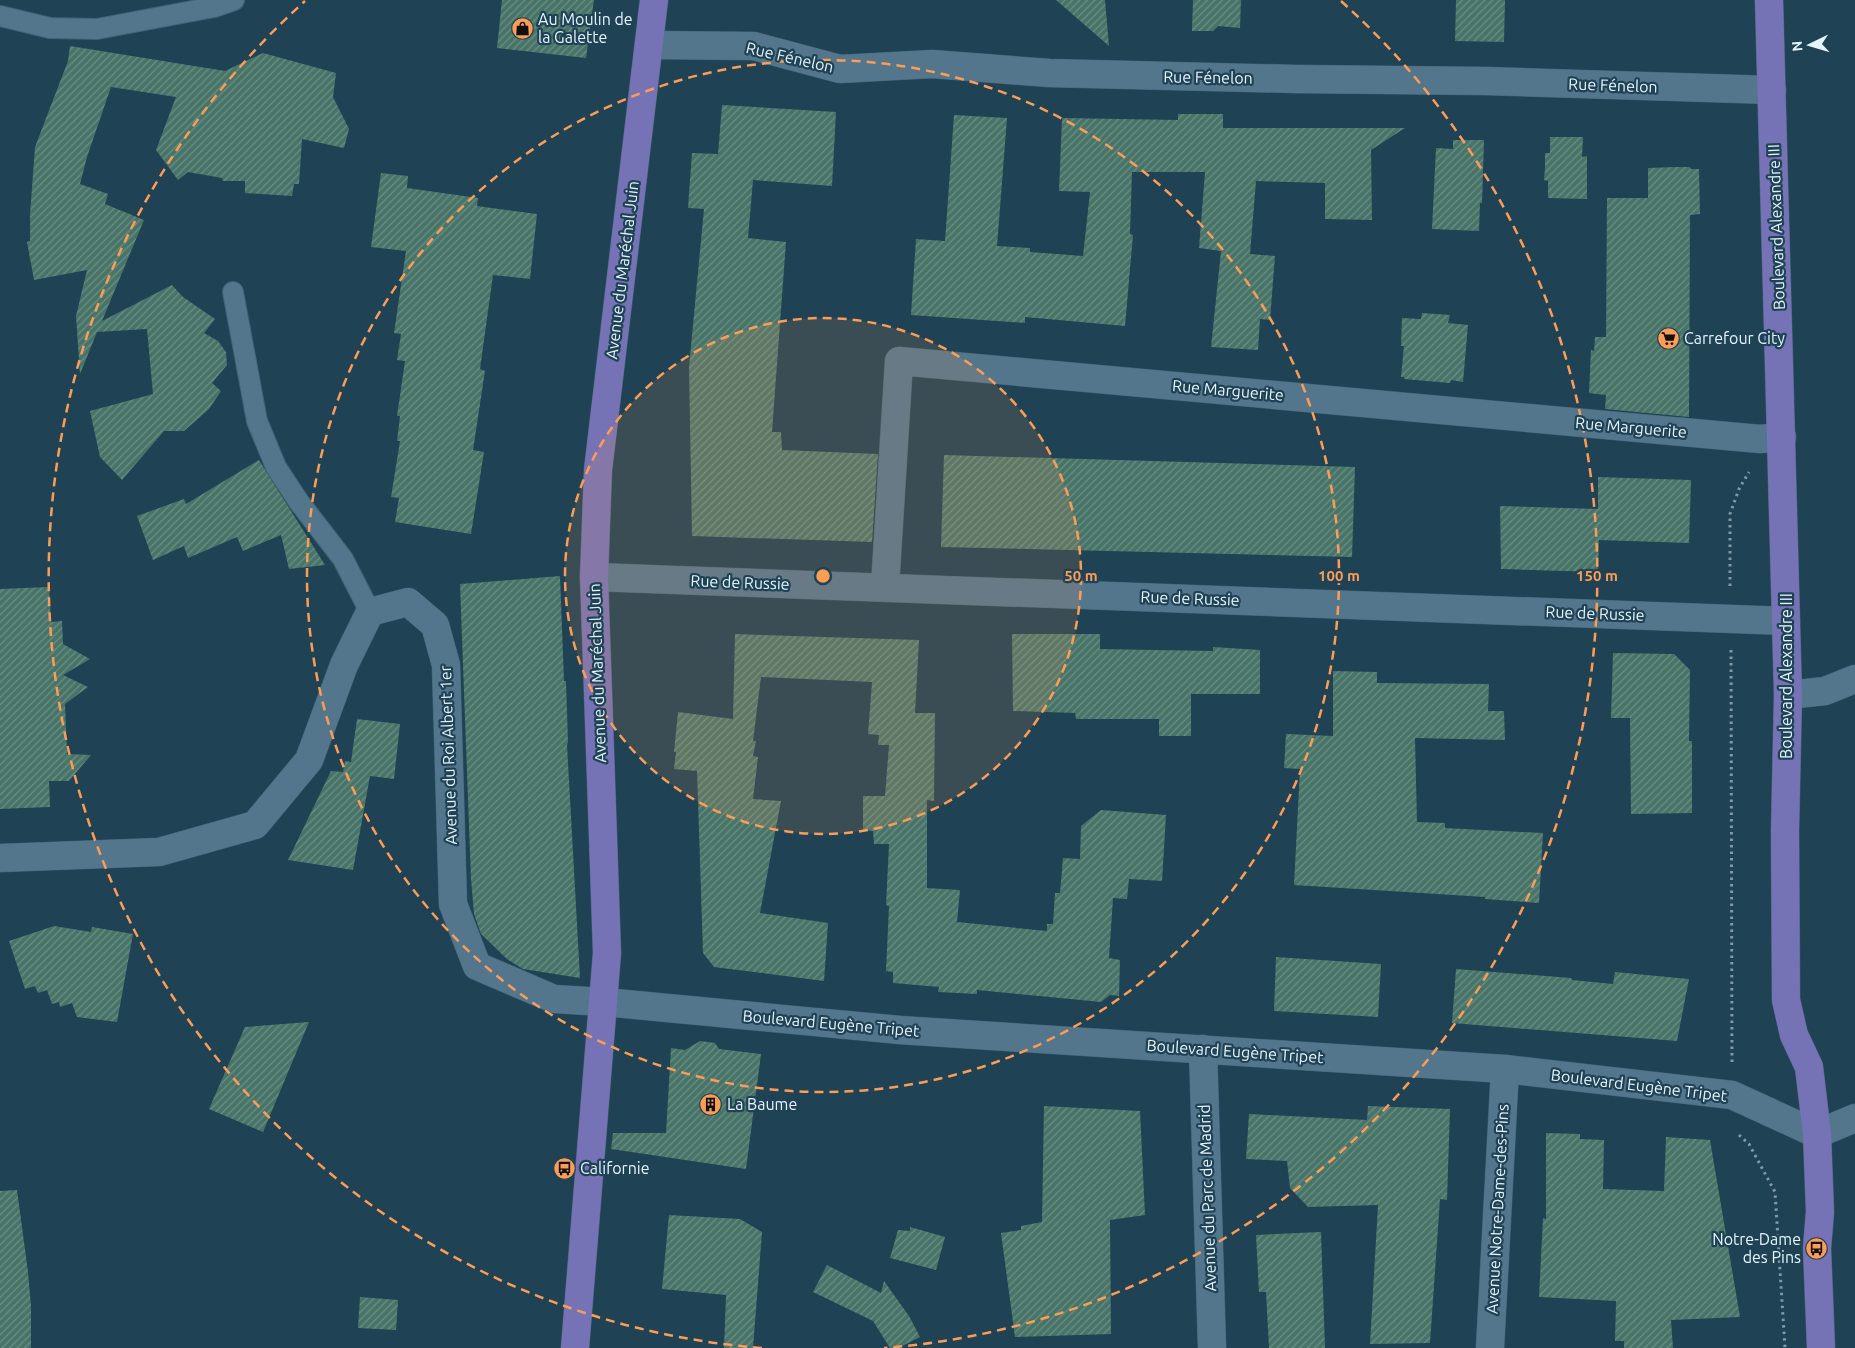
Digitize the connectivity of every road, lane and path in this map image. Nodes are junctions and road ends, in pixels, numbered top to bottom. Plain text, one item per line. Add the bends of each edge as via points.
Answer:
1 (234, 0) edge
2 (654, 0) edge
3 (1768, 0) edge
4 (0, 16) edge
5 (648, 45) junction
6 (1772, 90) junction
7 (233, 292) dead end
8 (1771, 438) junction
9 (594, 577) junction
10 (885, 587) junction
11 (370, 612) junction
12 (1730, 618) junction
13 (1786, 621) junction
14 (1855, 679) edge
15 (1788, 695) junction
16 (0, 858) edge
17 (604, 1002) junction
18 (1203, 1049) junction
19 (1505, 1069) junction
20 (1732, 1095) junction
21 (1855, 1118) edge
22 (1817, 1134) junction
23 (575, 1348) edge
24 (1212, 1348) edge
25 (1490, 1348) edge
26 (1785, 1348) edge
27 (1821, 1348) edge

1 - 4 lane via 214,7 97,29 50,28
2 - 5 main road, Avenue du Maréchal Juin
3 - 6 main road, Boulevard Alexandre III
5 - 6 street, Rue Fénelon via 754,46 840,69 932,64 1049,73
5 - 9 main road, Avenue du Maréchal Juin via 598,470
6 - 8 main road, Boulevard Alexandre III
7 - 11 lane via 257,421 276,467 343,559
8 - 10 street, Rue Marguerite via 899,361
8 - 12 path via 1739,489 1730,514
8 - 13 main road, Boulevard Alexandre III
9 - 10 street, Rue de Russie
9 - 17 main road, Avenue du Maréchal Juin via 607,953
10 - 12 street, Rue de Russie
11 - 16 street via 344,664 309,760 255,825 160,852
11 - 17 street, Avenue du Roi Albert 1er via 408,602 435,625 446,665 453,904 477,966 554,999
12 - 13 street, Rue de Russie
12 - 20 path
13 - 15 main road, Boulevard Alexandre III
14 - 15 street via 1825,691
15 - 22 main road, Boulevard Alexandre III via 1786,1000 1794,1035 1809,1067
17 - 18 street, Boulevard Eugène Tripet via 900,1030
17 - 23 main road, Avenue du Maréchal Juin
18 - 19 street, Boulevard Eugène Tripet
18 - 24 street, Avenue du Parc de Madrid
19 - 20 street, Boulevard Eugène Tripet
19 - 25 street, Avenue Notre-Dame-des-Pins
20 - 22 street, Boulevard Eugène Tripet
20 - 26 path via 1732,1128 1749,1144 1776,1192
21 - 22 street
22 - 27 main road, Boulevard Alexandre III

